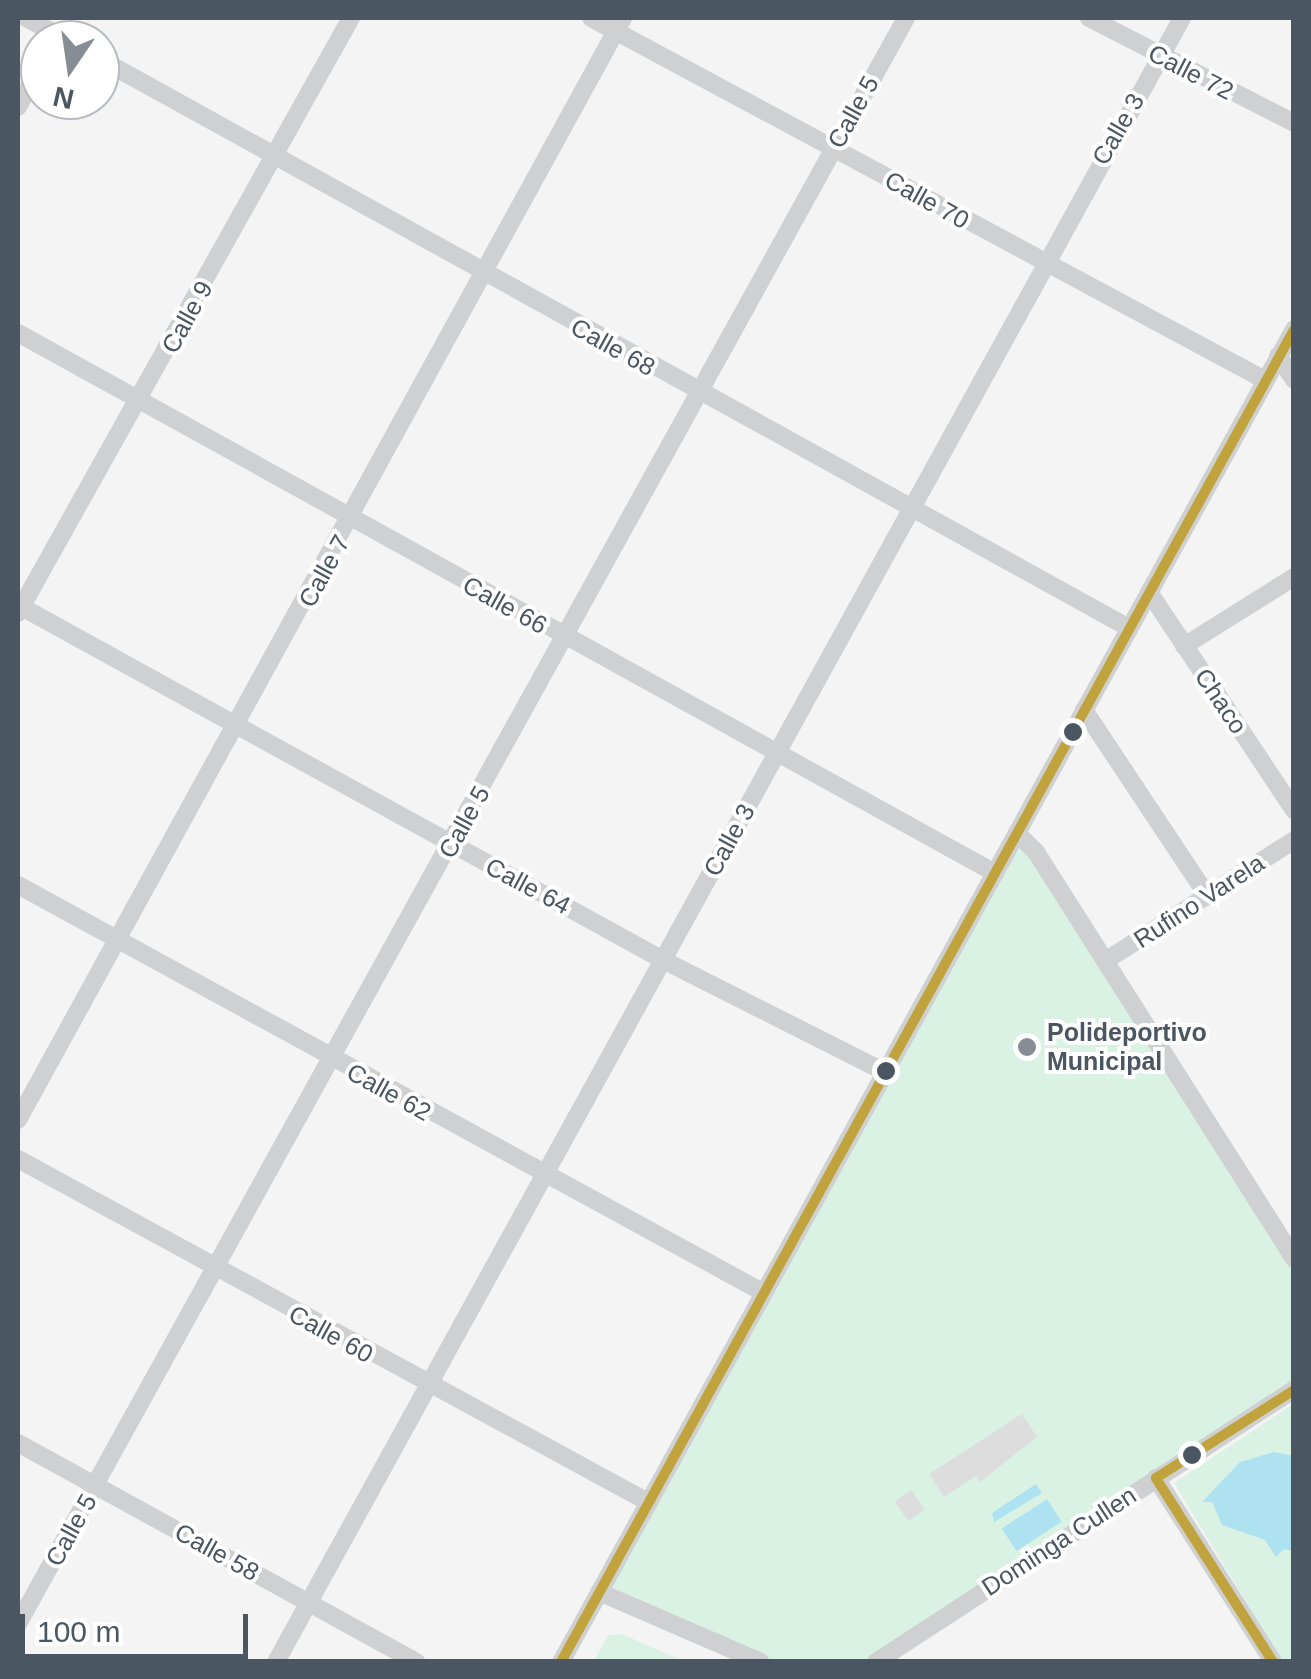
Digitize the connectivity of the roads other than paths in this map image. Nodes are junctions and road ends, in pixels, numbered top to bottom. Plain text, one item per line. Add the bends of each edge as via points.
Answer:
1 (351, 18) edge
2 (590, 18) edge
3 (906, 18) edge
4 (1089, 18) edge
5 (1182, 18) edge
6 (620, 24) edge
7 (1160, 57) junction
8 (120, 70) edge
9 (1294, 124) edge
10 (832, 149) junction
11 (274, 158) junction
12 (1042, 263) junction
13 (485, 276) junction
14 (1294, 329) edge
15 (18, 332) edge
16 (1278, 356) junction
17 (1266, 380) junction
18 (1294, 380) edge
19 (698, 394) junction
20 (140, 399) junction
21 (910, 509) junction
22 (352, 522) junction
23 (1290, 586) edge
24 (1149, 592) junction
25 (19, 608) edge
26 (1129, 628) junction
27 (564, 637) junction
28 (1184, 646) junction
29 (1084, 710) junction
30 (237, 728) junction
31 (776, 753) junction
32 (1294, 810) edge
33 (1017, 833) junction
34 (1294, 840) edge
35 (452, 845) junction
36 (994, 872) junction
37 (18, 885) edge
38 (1207, 895) junction
39 (120, 940) junction
40 (663, 960) junction
41 (1104, 961) junction
42 (330, 1060) junction
43 (885, 1072) junction
44 (18, 1120) edge
45 (18, 1159) edge
46 (540, 1174) junction
47 (1294, 1259) edge
48 (215, 1271) junction
49 (764, 1293) junction
50 (425, 1385) junction
51 (1294, 1390) edge
52 (18, 1443) edge
53 (1156, 1478) junction
54 (96, 1486) junction
55 (648, 1502) junction
56 (599, 1592) junction
57 (309, 1603) junction
58 (18, 1624) edge
59 (276, 1662) edge
60 (416, 1662) edge
61 (561, 1662) edge
62 (762, 1662) edge
63 (876, 1662) edge
64 (1273, 1662) edge

1 - 11 street, Calle 9
2 - 6 street, Calle 70
3 - 10 street, Calle 5
4 - 7 street, Calle 72
5 - 7 street, Calle 3
6 - 10 street, Calle 70
6 - 13 street, Calle 7
7 - 9 street, Calle 72
7 - 12 street, Calle 3
8 - 11 street, Calle 68
10 - 12 street, Calle 70
10 - 19 street, Calle 5
11 - 13 street, Calle 68
11 - 20 street, Calle 9
12 - 17 street, Calle 70
12 - 21 street, Calle 3
13 - 19 street, Calle 68
13 - 22 street, Calle 7
14 - 16 street
15 - 20 street, Calle 66
16 - 17 street
16 - 18 street
17 - 24 street
19 - 21 street, Calle 68
19 - 27 street, Calle 5
20 - 22 street, Calle 66
20 - 25 street, Calle 9
21 - 26 street, Calle 68
21 - 31 street, Calle 3
22 - 27 street, Calle 66
22 - 30 street, Calle 7
23 - 28 street
24 - 26 street
24 - 28 street, Chaco
25 - 30 street, Calle 64
26 - 29 street
27 - 31 street, Calle 66
27 - 35 street, Calle 5
28 - 32 street, Chaco
29 - 33 street
29 - 38 street
30 - 35 street, Calle 64
30 - 39 street, Calle 7
31 - 36 street, Calle 66
31 - 40 street, Calle 3
33 - 36 street
33 - 41 street
34 - 38 street, Rufino Varela
35 - 40 street, Calle 64
35 - 42 street, Calle 5
36 - 43 street
37 - 39 street, Calle 62
38 - 41 street, Rufino Varela
39 - 42 street, Calle 62
39 - 44 street, Calle 7
40 - 43 street, Calle 64
40 - 46 street, Calle 3
41 - 47 street
42 - 46 street, Calle 62
42 - 48 street, Calle 5
43 - 49 street
45 - 48 street, Calle 60
46 - 49 street, Calle 62
46 - 50 street, Calle 3
48 - 50 street, Calle 60
48 - 54 street, Calle 5
49 - 55 street
50 - 55 street, Calle 60
50 - 57 street, Calle 3
51 - 53 street, Dominga Cullen
52 - 54 street, Calle 58
53 - 63 street, Dominga Cullen
53 - 64 street
54 - 57 street, Calle 58
54 - 58 street, Calle 5
55 - 56 street
56 - 61 street
56 - 62 street
57 - 59 street, Calle 3
57 - 60 street, Calle 58

